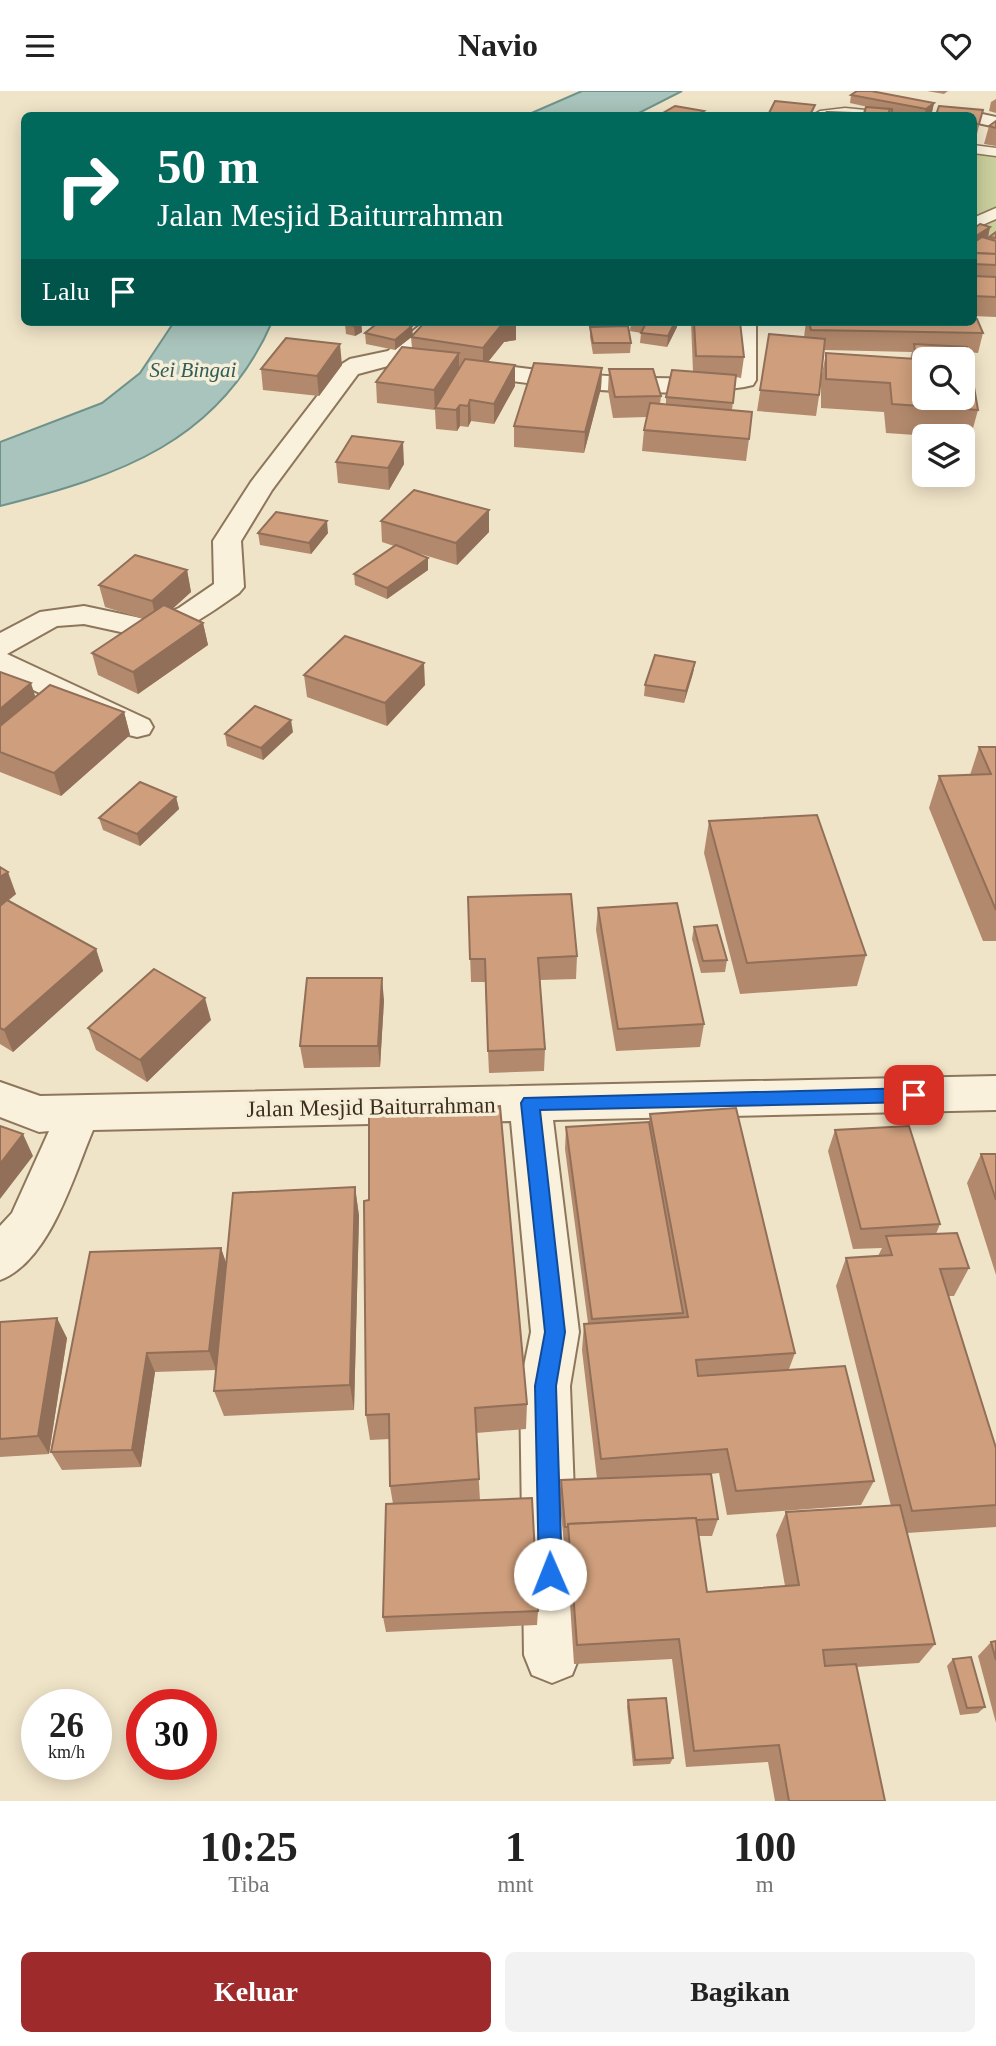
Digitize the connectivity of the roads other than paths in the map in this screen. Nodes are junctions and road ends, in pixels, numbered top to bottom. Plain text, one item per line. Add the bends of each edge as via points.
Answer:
1 (977, 118) edge
2 (996, 123) edge
3 (977, 150) edge
4 (996, 152) edge
5 (433, 326) edge
6 (745, 326) edge
7 (396, 357) junction
8 (0, 647) edge
9 (0, 662) edge
10 (137, 727) dead end
11 (996, 1093) edge
12 (0, 1099) edge
13 (530, 1103) junction
14 (79, 1113) junction
15 (0, 1259) edge
16 (552, 1655) dead end

1 - 2 street
3 - 4 lane
5 - 7 street
6 - 7 street via 744,380 731,383 531,377
7 - 8 street via 349,369 260,488 227,541 229,587 190,614 153,630 85,615 51,618
9 - 10 street
11 - 13 street, Jalan Mesjid Baiturrahman
12 - 14 street, Jalan Mesjid Baiturrahman via 39,1114
13 - 14 street, Jalan Mesjid Baiturrahman
13 - 16 street via 555,1332 545,1386
14 - 15 street via 28,1227

